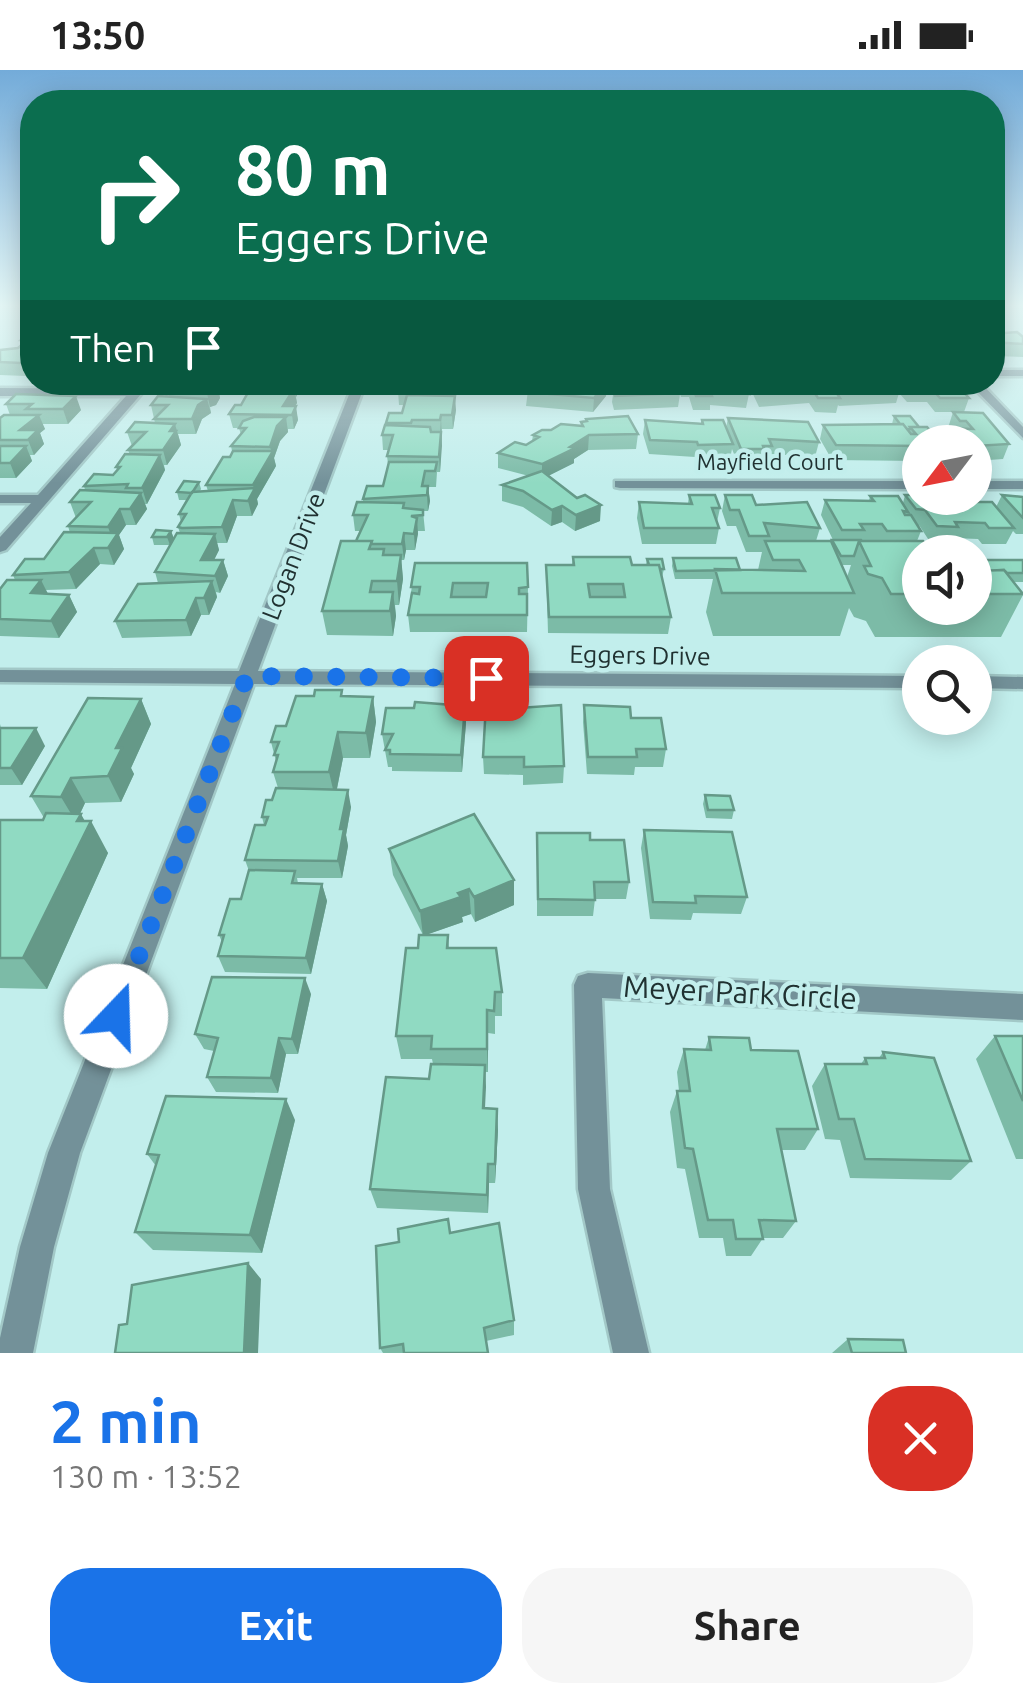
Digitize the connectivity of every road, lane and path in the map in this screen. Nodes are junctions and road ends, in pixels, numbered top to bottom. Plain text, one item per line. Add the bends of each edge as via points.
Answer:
1 (133, 395) edge
2 (355, 395) edge
3 (986, 395) edge
4 (1023, 434) edge
5 (620, 484) dead end
6 (902, 485) edge
7 (992, 485) edge
8 (1023, 486) edge
9 (0, 499) edge
10 (42, 500) junction
11 (0, 548) edge
12 (0, 676) edge
13 (247, 676) junction
14 (902, 682) edge
15 (992, 682) edge
16 (1023, 682) edge
17 (1023, 1008) edge
18 (15, 1353) edge
19 (631, 1353) edge

1 - 10 street
2 - 13 street, Logan Drive
3 - 4 street
5 - 6 street, Mayfield Court
7 - 8 street
9 - 10 street
10 - 11 street
12 - 13 street, Eggers Drive
13 - 14 street, Eggers Drive
13 - 18 street, Logan Drive via 64,1153
15 - 16 street
17 - 19 street, Meyer Park Circle via 588,985 594,1189

